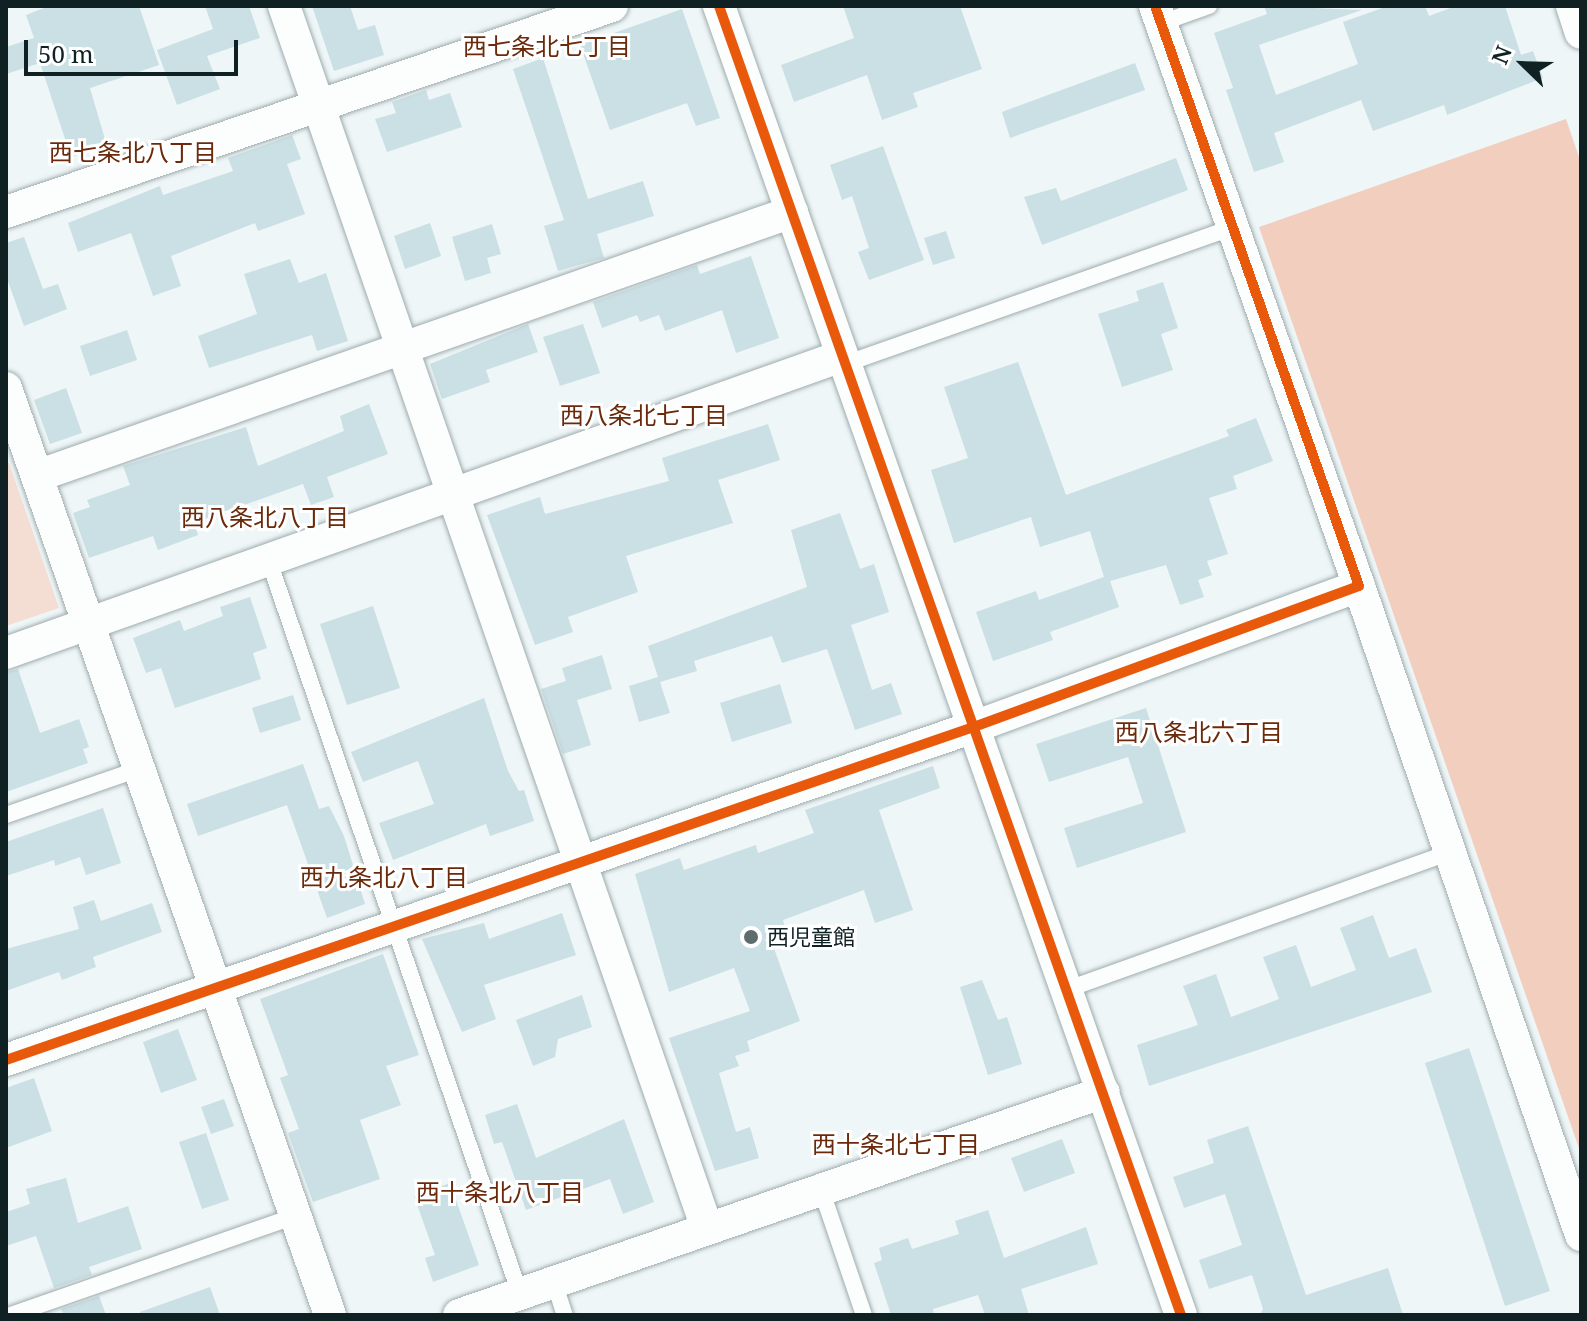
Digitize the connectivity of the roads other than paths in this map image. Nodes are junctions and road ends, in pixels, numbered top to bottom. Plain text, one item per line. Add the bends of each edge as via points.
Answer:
1 (284, 6) edge
2 (612, 6) edge
3 (719, 6) edge
4 (1209, 6) edge
5 (1572, 6) edge
6 (1158, 15) edge
7 (1581, 33) edge
8 (320, 105) junction
9 (6, 212) edge
10 (792, 212) junction
11 (1233, 227) junction
12 (403, 346) junction
13 (844, 360) junction
14 (6, 388) edge
15 (16, 447) edge
16 (37, 476) junction
17 (455, 495) junction
18 (269, 561) junction
19 (1359, 586) junction
20 (88, 624) junction
21 (6, 653) edge
22 (971, 728) junction
23 (139, 769) junction
24 (6, 815) edge
25 (1450, 852) junction
26 (578, 861) junction
27 (394, 925) junction
28 (215, 987) junction
29 (1068, 989) junction
30 (6, 1060) edge
31 (1104, 1092) junction
32 (821, 1189) junction
33 (295, 1216) junction
34 (707, 1228) junction
35 (1581, 1235) edge
36 (554, 1282) junction
37 (520, 1294) junction
38 (11, 1315) edge
39 (330, 1315) edge
40 (459, 1315) edge
41 (565, 1315) edge
42 (864, 1315) edge
43 (1181, 1315) edge

1 - 8 street
2 - 8 street
3 - 10 street
4 - 6 lane
5 - 7 street
6 - 11 street
8 - 9 street
8 - 12 street
10 - 12 street
10 - 13 street
11 - 13 lane
11 - 19 street
12 - 16 street
12 - 17 street
13 - 17 street
13 - 22 street
14 - 15 street
15 - 16 street
16 - 20 street
17 - 18 street
17 - 26 street
18 - 20 street
18 - 27 lane
19 - 22 street
19 - 25 street
20 - 21 street
20 - 23 street
22 - 26 street
22 - 29 street
23 - 24 lane
23 - 28 street
25 - 29 lane
25 - 35 street
26 - 27 street
26 - 34 street
27 - 28 street
27 - 37 lane
28 - 30 street
28 - 33 street
29 - 31 street
31 - 32 street
31 - 43 street
32 - 34 street
32 - 42 lane
33 - 38 lane
33 - 39 street
34 - 36 street
36 - 37 street
36 - 41 lane
37 - 40 street

